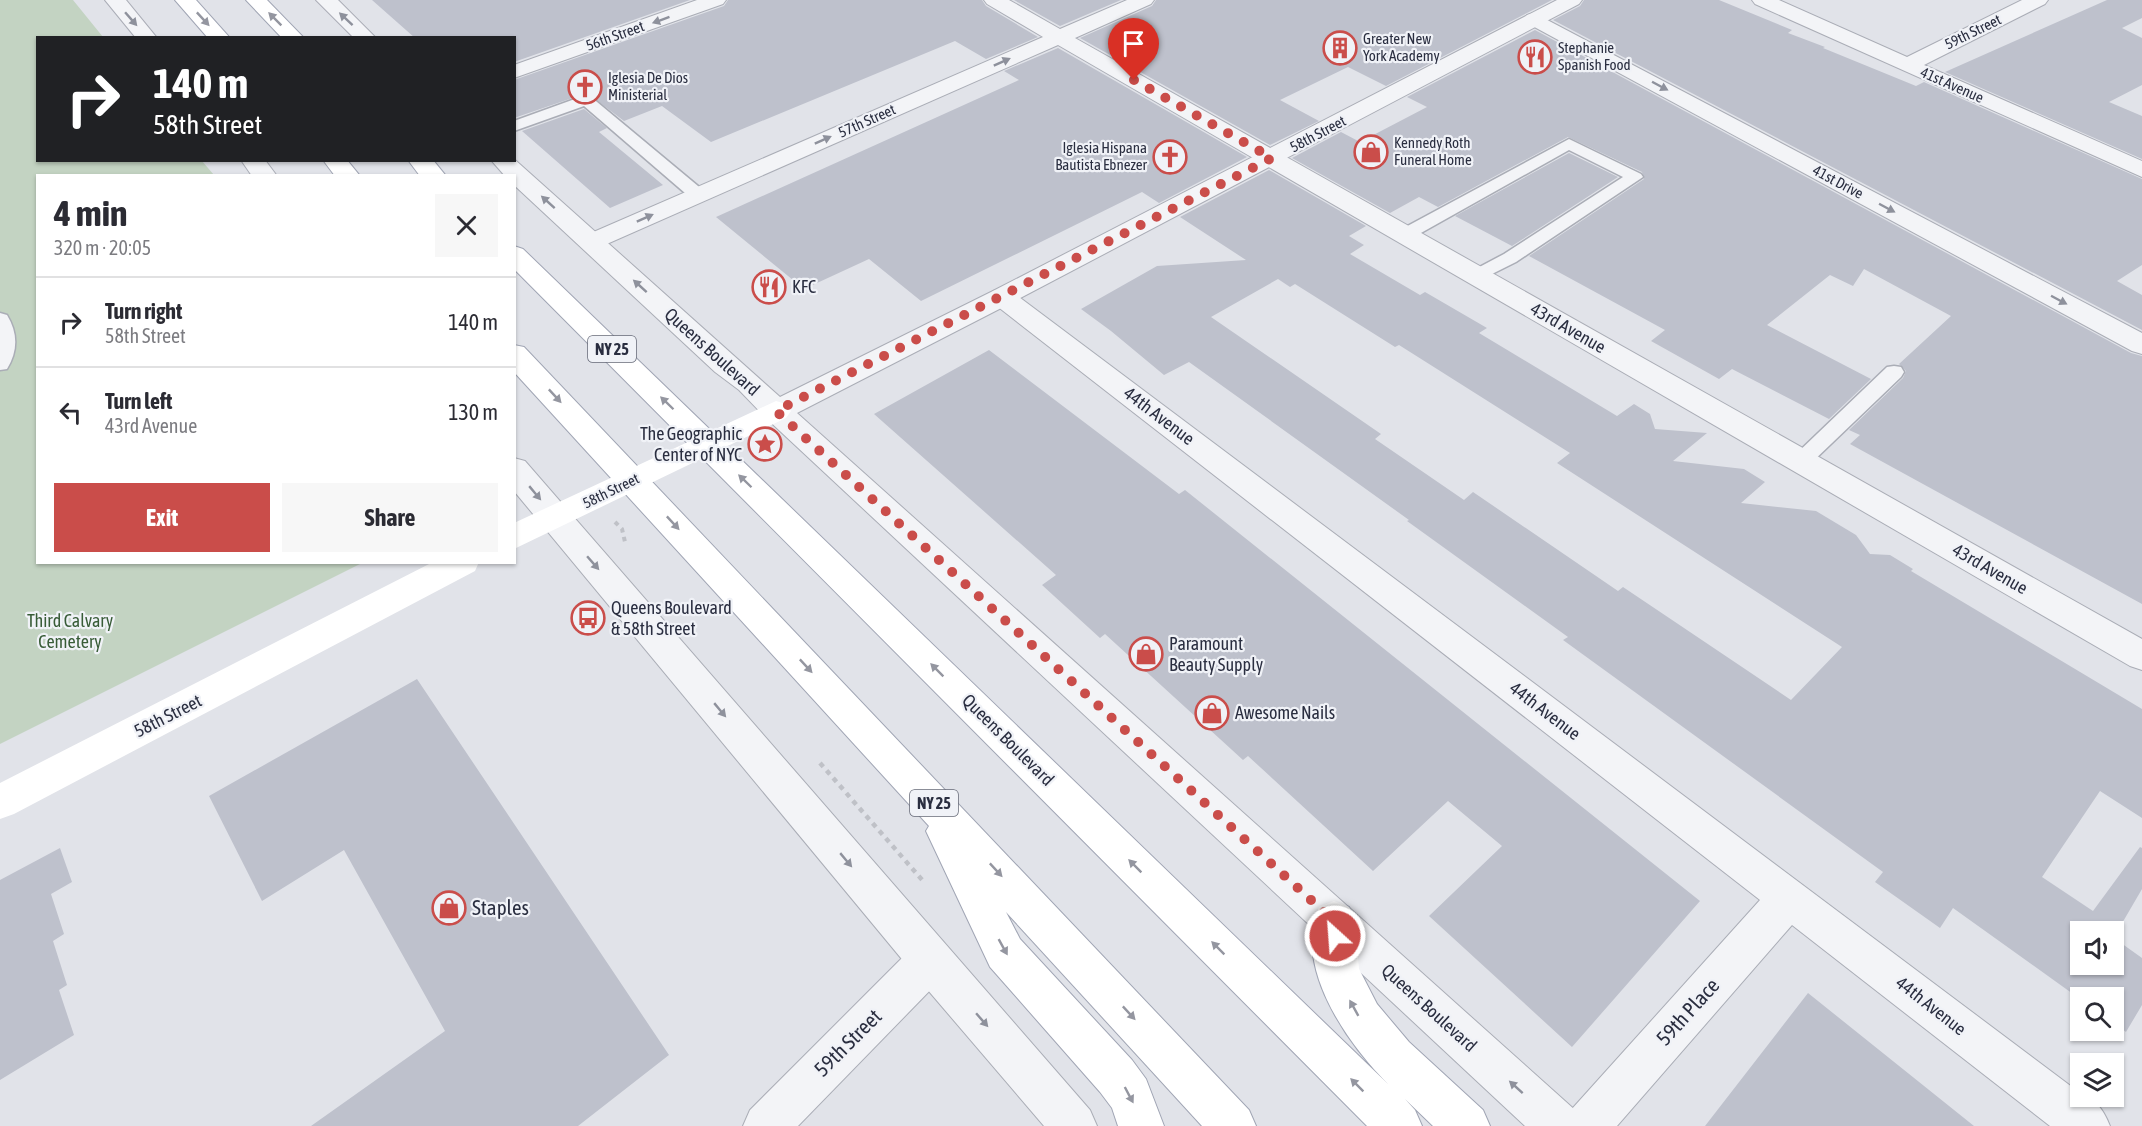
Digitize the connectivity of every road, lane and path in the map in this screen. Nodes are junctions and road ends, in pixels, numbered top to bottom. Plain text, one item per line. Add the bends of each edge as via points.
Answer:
1 (114, 0) edge
2 (185, 0) edge
3 (256, 0) edge
4 (326, 0) edge
5 (716, 0) edge
6 (994, 0) edge
7 (1144, 0) edge
8 (1572, 0) edge
9 (1762, 0) edge
10 (2038, 0) edge
11 (1534, 19) junction
12 (145, 36) edge
13 (218, 36) edge
14 (292, 36) edge
15 (364, 36) edge
16 (1059, 38) junction
17 (1908, 65) junction
18 (516, 71) edge
19 (516, 125) edge
20 (1272, 158) junction
21 (254, 162) edge
22 (336, 162) edge
23 (421, 162) edge
24 (504, 162) edge
25 (2142, 170) edge
26 (263, 174) edge
27 (346, 174) edge
28 (432, 174) edge
29 (698, 195) junction
30 (1406, 234) junction
31 (591, 242) junction
32 (516, 256) edge
33 (1476, 276) junction
34 (1002, 297) junction
35 (0, 319) edge
36 (2142, 345) edge
37 (516, 356) edge
38 (0, 364) edge
39 (1894, 372) dead end
40 (776, 411) junction
41 (708, 444) junction
42 (1801, 461) junction
43 (516, 471) edge
44 (633, 480) junction
45 (555, 518) junction
46 (629, 525) dead end
47 (622, 529) junction
48 (615, 533) dead end
49 (516, 536) edge
50 (631, 550) dead end
51 (459, 564) edge
52 (2142, 656) edge
53 (817, 760) dead end
54 (931, 800) junction
55 (0, 802) edge
56 (928, 886) dead end
57 (1790, 897) junction
58 (1334, 921) junction
59 (930, 960) junction
60 (766, 1126) edge
61 (1074, 1126) edge
62 (1141, 1126) edge
63 (1233, 1126) edge
64 (1398, 1126) edge
65 (1467, 1126) edge
66 (1559, 1126) edge
67 (1587, 1126) edge
68 (2087, 1126) edge

1 -> 12 street
2 -> 13 main road
14 -> 3 main road
15 -> 4 street
5 -> 18 street, 56th Street
6 - 16 street, 43rd Avenue
7 - 16 street, 57th Street
8 - 11 street, 58th Street
9 - 17 street, 41st Avenue
10 - 17 street, 59th Street
11 - 20 street, 58th Street
11 -> 36 street, 41st Drive
16 - 20 street, 43rd Avenue
29 -> 16 street, 57th Street
17 - 25 street, 41st Avenue
19 - 29 lane via 586,100
20 - 30 street, 43rd Avenue
20 - 34 street, 58th Street
21 - 26 street
22 - 27 main road
23 - 28 main road
31 -> 24 street, Queens Boulevard
31 -> 29 street, 57th Street
30 - 33 street, 43rd Avenue
30 - 33 lane via 1569,144 1635,177
40 -> 31 street, Queens Boulevard
41 -> 32 main road, Queens Boulevard / NY 25
33 - 42 street, 43rd Avenue
34 - 40 street, 58th Street
34 - 57 street, 44th Avenue
35 - 38 lane via 7,346
37 -> 44 main road, NY 25
39 - 42 lane
40 - 41 main road, 58th Street
40 - 58 street, Queens Boulevard
41 - 44 main road, 58th Street
64 -> 41 main road, Queens Boulevard / NY 25
42 - 52 street, 43rd Avenue
43 -> 45 street
44 - 45 main road, 58th Street
44 -> 54 main road, NY 25
45 - 49 main road, 58th Street
45 -> 59 street
46 - 47 path
47 - 48 path
47 - 50 path
51 - 55 main road, 58th Street
53 - 56 path
54 -> 62 main road via 1005,952 1116,1076 1130,1095
54 -> 63 main road, NY 25
57 - 67 street, 59th Place
57 - 68 street, 44th Avenue
65 -> 58 main road via 1358,1017 1339,974
66 -> 58 street, Queens Boulevard
59 - 60 street, 59th Street
59 -> 61 street

